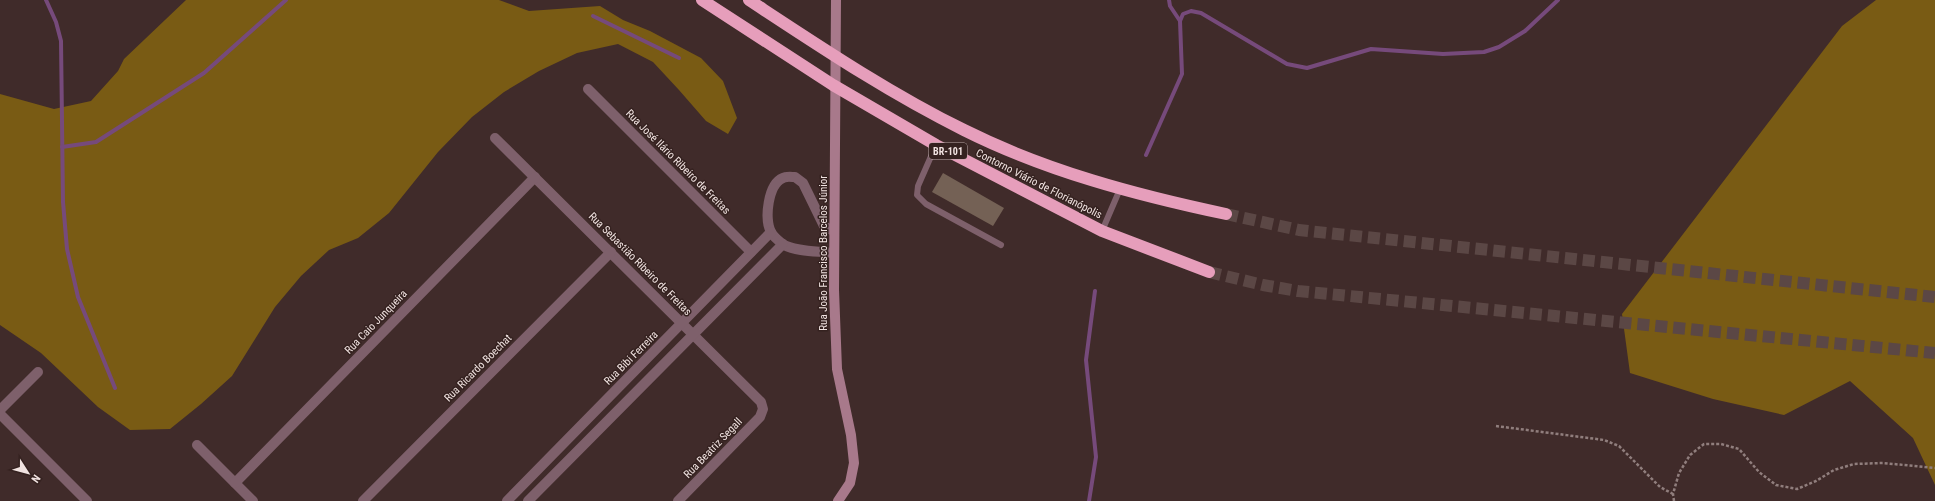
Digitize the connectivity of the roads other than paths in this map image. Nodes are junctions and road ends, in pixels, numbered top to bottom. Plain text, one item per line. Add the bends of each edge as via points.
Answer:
1 (702, 0) edge
2 (749, 0) edge
3 (836, 0) edge
4 (588, 89) dead end
5 (496, 138) dead end
6 (936, 145) junction
7 (535, 177) junction
8 (1120, 189) junction
9 (1226, 214) tunnel mouth
10 (833, 231) junction
11 (1102, 231) junction
12 (771, 232) junction
13 (783, 244) junction
14 (1001, 245) dead end
15 (611, 252) junction
16 (751, 252) junction
17 (833, 253) junction
18 (1209, 272) tunnel mouth
19 (682, 323) junction
20 (694, 334) junction
21 (38, 372) dead end
22 (763, 409) joint
23 (0, 410) edge
24 (0, 414) edge
25 (197, 445) dead end
26 (235, 483) junction
27 (87, 501) edge
28 (253, 501) edge
29 (363, 501) edge
30 (507, 501) edge
31 (528, 501) edge
32 (678, 501) edge
33 (838, 501) edge

1 - 6 highway, Contorno Viário de Florianópolis / BR-101 via 833,85
2 - 8 highway, Contorno Viário de Florianópolis / BR-101 via 847,64 964,131 1019,154
3 - 10 street, Rua João Francisco Barcelos Júnior
4 - 16 street, Rua José Ilário Ribeiro de Freitas
5 - 7 street, Rua Sebastião Ribeiro de Freitas
6 - 11 highway, Contorno Viário de Florianópolis / BR-101
6 - 14 lane via 918,186 917,195 926,204
7 - 15 street, Rua Sebastião Ribeiro de Freitas
7 - 26 street, Rua Caio Junqueira
8 - 9 highway, Contorno Viário de Florianópolis / BR-101
8 - 11 lane
10 - 12 street via 824,226 803,183 796,177 783,178 774,185 768,212
10 - 17 street, Rua João Francisco Barcelos Júnior
11 - 18 highway, Contorno Viário de Florianópolis / BR-101
12 - 13 street
12 - 16 street, Rua Bibi Ferreira
13 - 17 street via 792,248
13 - 20 street
15 - 19 street, Rua Sebastião Ribeiro de Freitas
15 - 29 street, Rua Ricardo Boechat
16 - 19 street, Rua Bibi Ferreira
17 - 33 street, Rua João Francisco Barcelos Júnior via 838,369 854,463 850,483
19 - 20 street, Rua Sebastião Ribeiro de Freitas
19 - 30 street, Rua Bibi Ferreira
20 - 22 street, Rua Sebastião Ribeiro de Freitas via 756,396
20 - 31 street
21 - 23 street
22 - 32 street, Rua Beatriz Segall via 760,417
24 - 27 street
25 - 26 street
26 - 28 street

